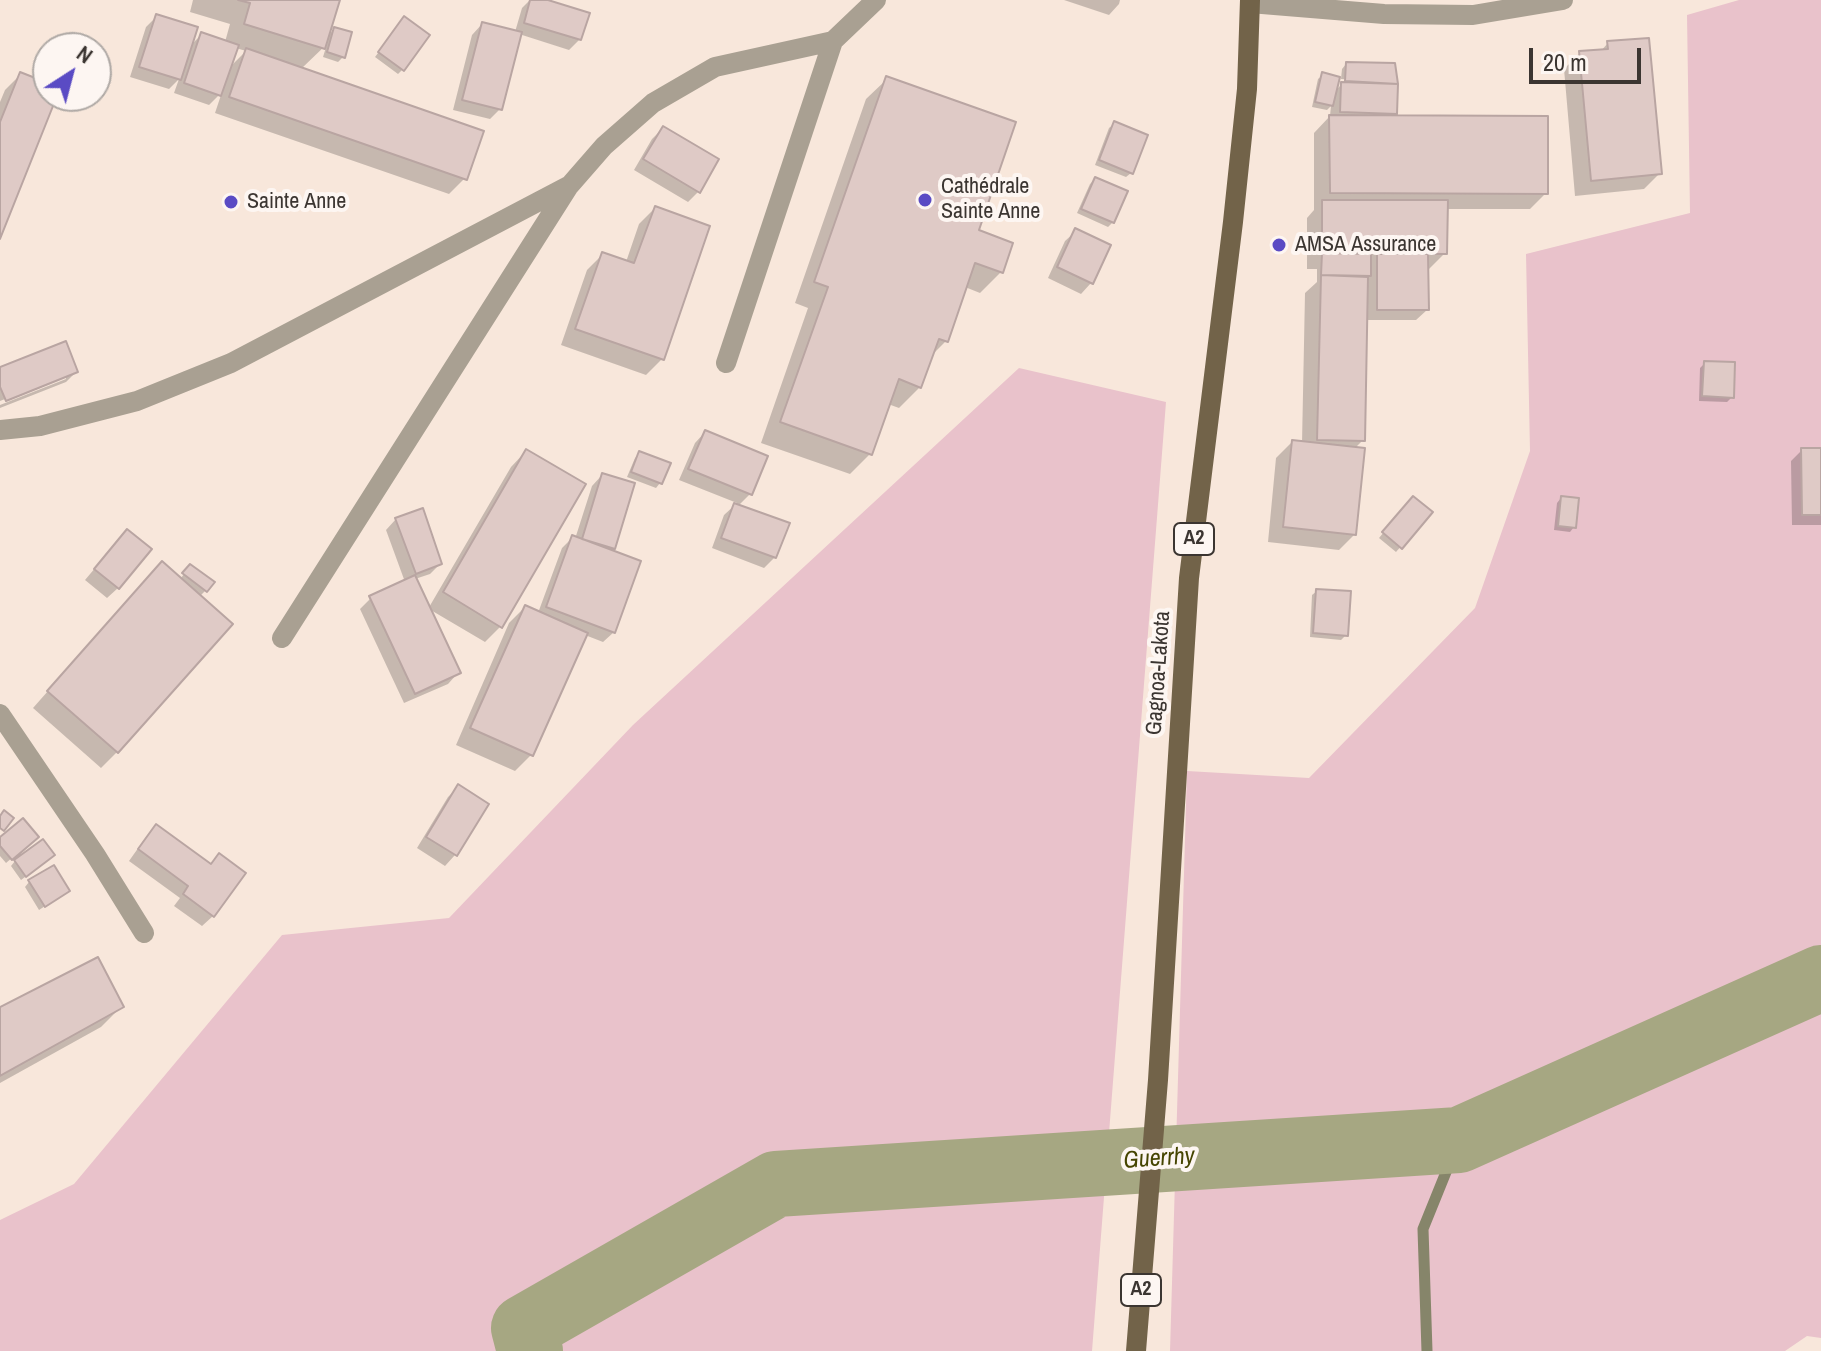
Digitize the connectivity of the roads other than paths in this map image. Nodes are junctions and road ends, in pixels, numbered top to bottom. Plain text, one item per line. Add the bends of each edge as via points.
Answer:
1 (876, 0) edge
2 (1563, 0) edge
3 (1250, 2) edge
4 (833, 41) junction
5 (570, 185) junction
6 (726, 363) dead end
7 (0, 430) edge
8 (282, 638) dead end
9 (0, 714) edge
10 (144, 933) dead end
11 (1136, 1351) edge

1 - 4 lane
2 - 3 lane via 1473,15 1384,14
3 - 11 main road, Gagnoa-Lakota / A2 via 1235,207 1189,578
4 - 5 lane via 715,67 653,103
4 - 6 lane
5 - 7 lane via 231,363 137,401 40,426
5 - 8 lane
9 - 10 lane

